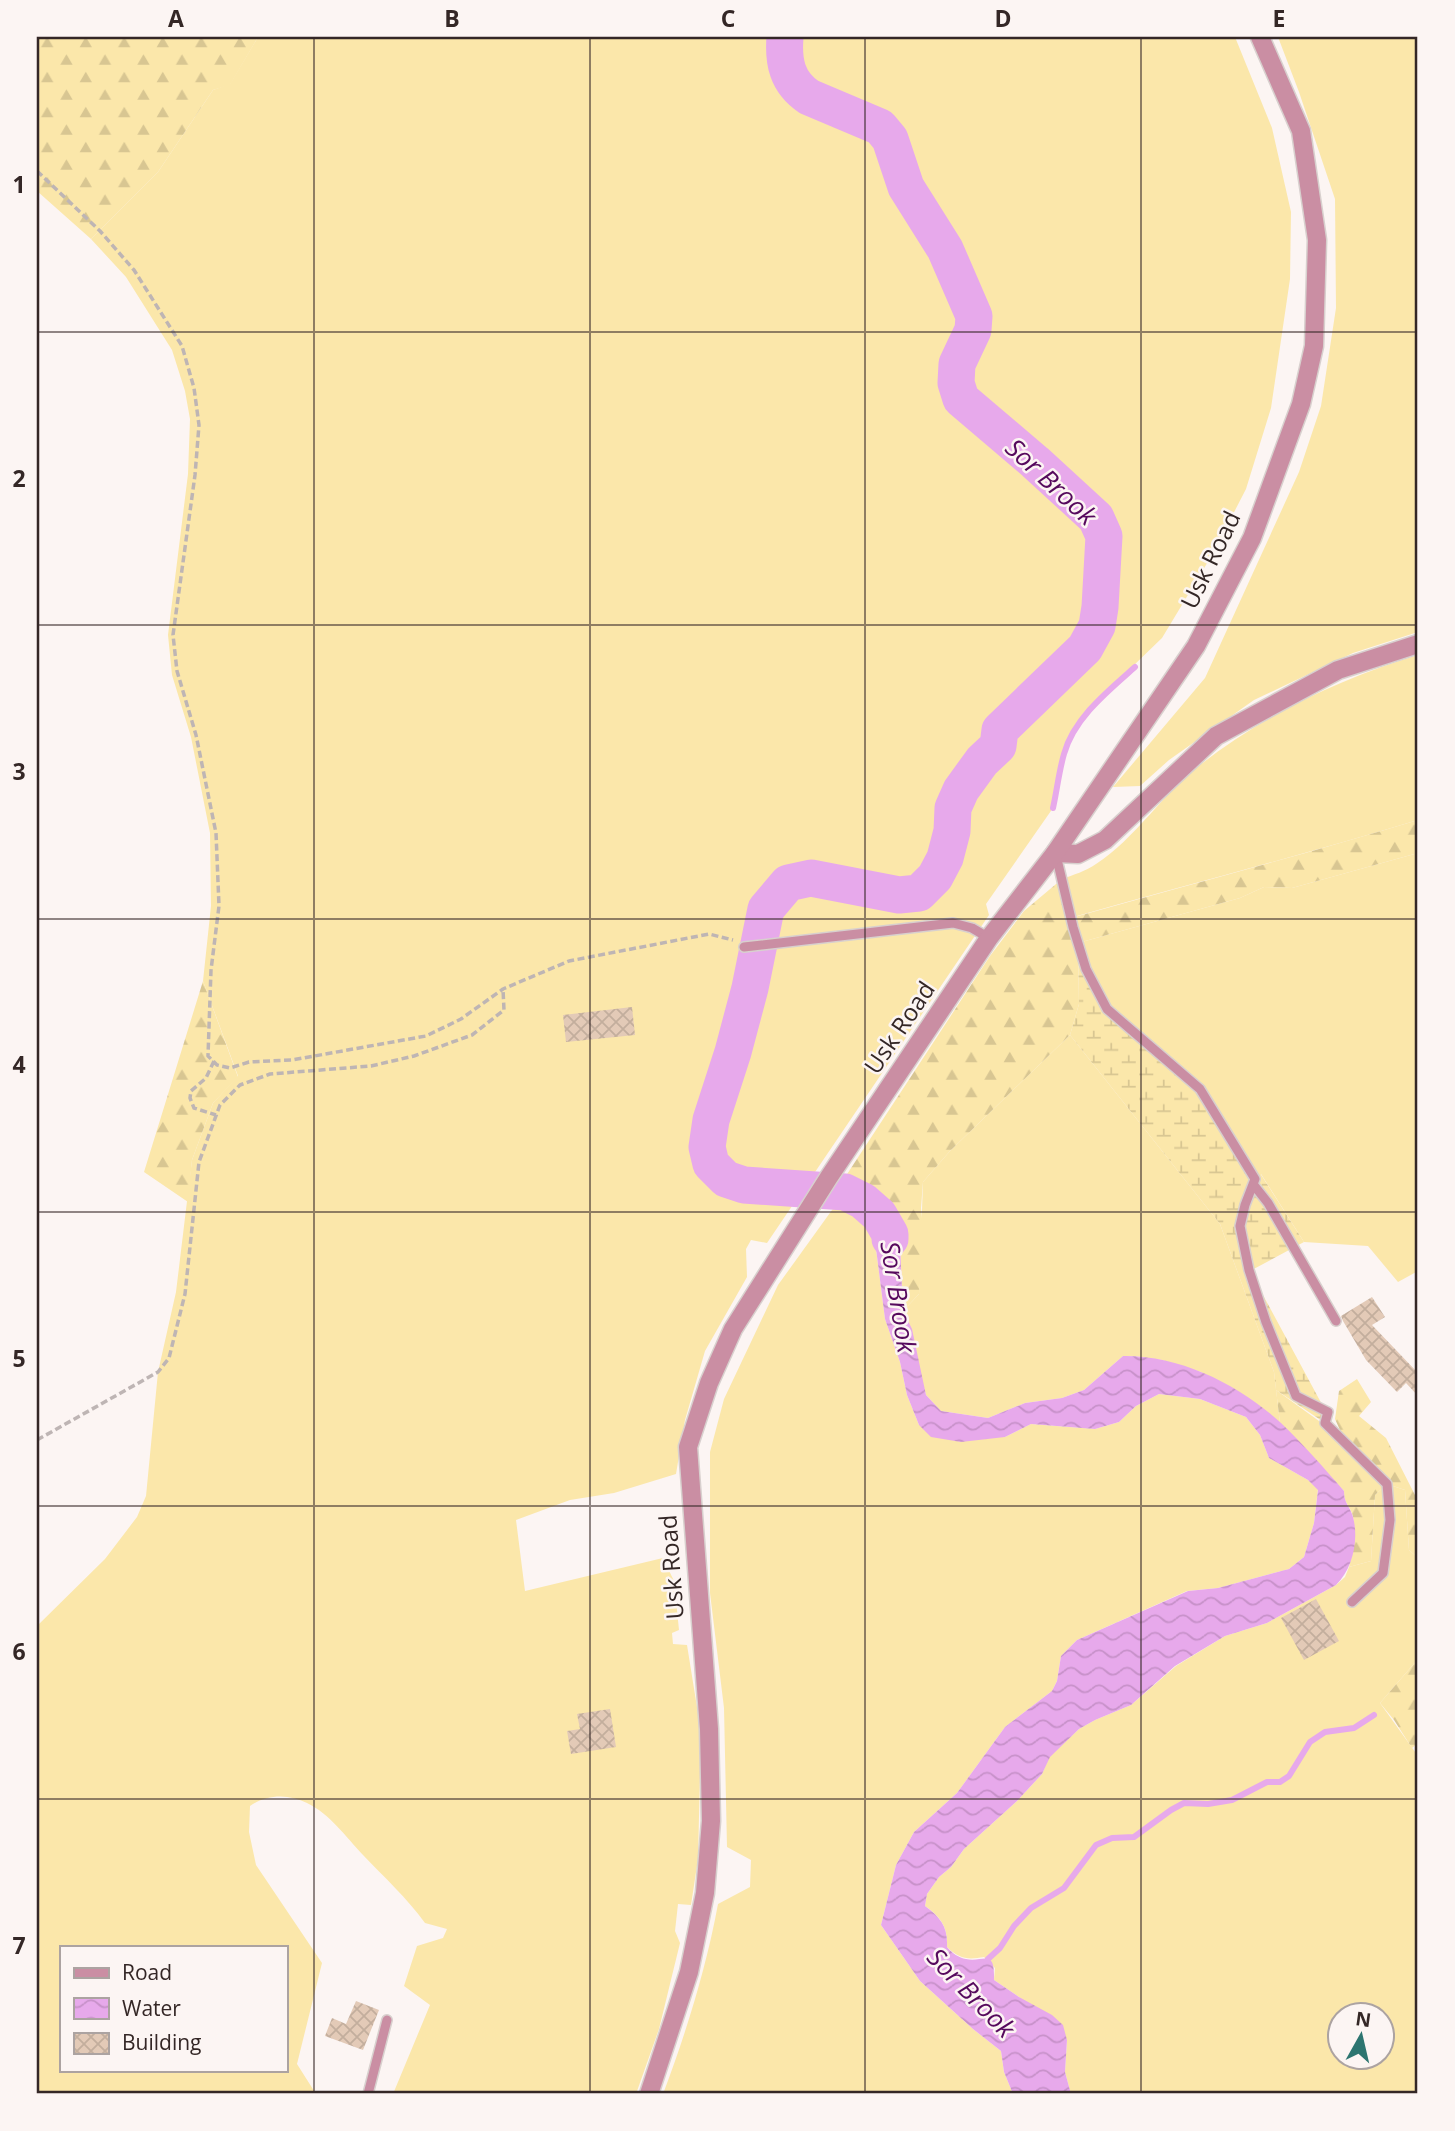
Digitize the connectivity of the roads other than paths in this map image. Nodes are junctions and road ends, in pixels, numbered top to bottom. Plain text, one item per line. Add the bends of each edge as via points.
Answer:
1 (1261, 37) edge
2 (1418, 644) edge
3 (1055, 853) junction
4 (989, 938) junction
5 (744, 947) road end
6 (1253, 1184) junction
7 (1336, 1321) dead end
8 (1352, 1602) dead end
9 (387, 2020) dead end
10 (368, 2094) edge
11 (649, 2094) edge

1 - 3 street, Usk Road via 1301,131 1317,240 1314,346 1301,404 1252,538 1196,646
2 - 3 street via 1338,670 1216,736 1105,840 1078,854
3 - 4 street, Usk Road
3 - 6 lane via 1086,969 1107,1009 1200,1089 1255,1179
4 - 5 lane via 953,923
4 - 11 street, Usk Road via 733,1329 688,1447 709,1728 711,1821 705,1893 689,1972
6 - 7 lane
6 - 8 lane via 1240,1226 1283,1368 1296,1396 1328,1412 1325,1423 1387,1484 1390,1520 1383,1573
9 - 10 lane

